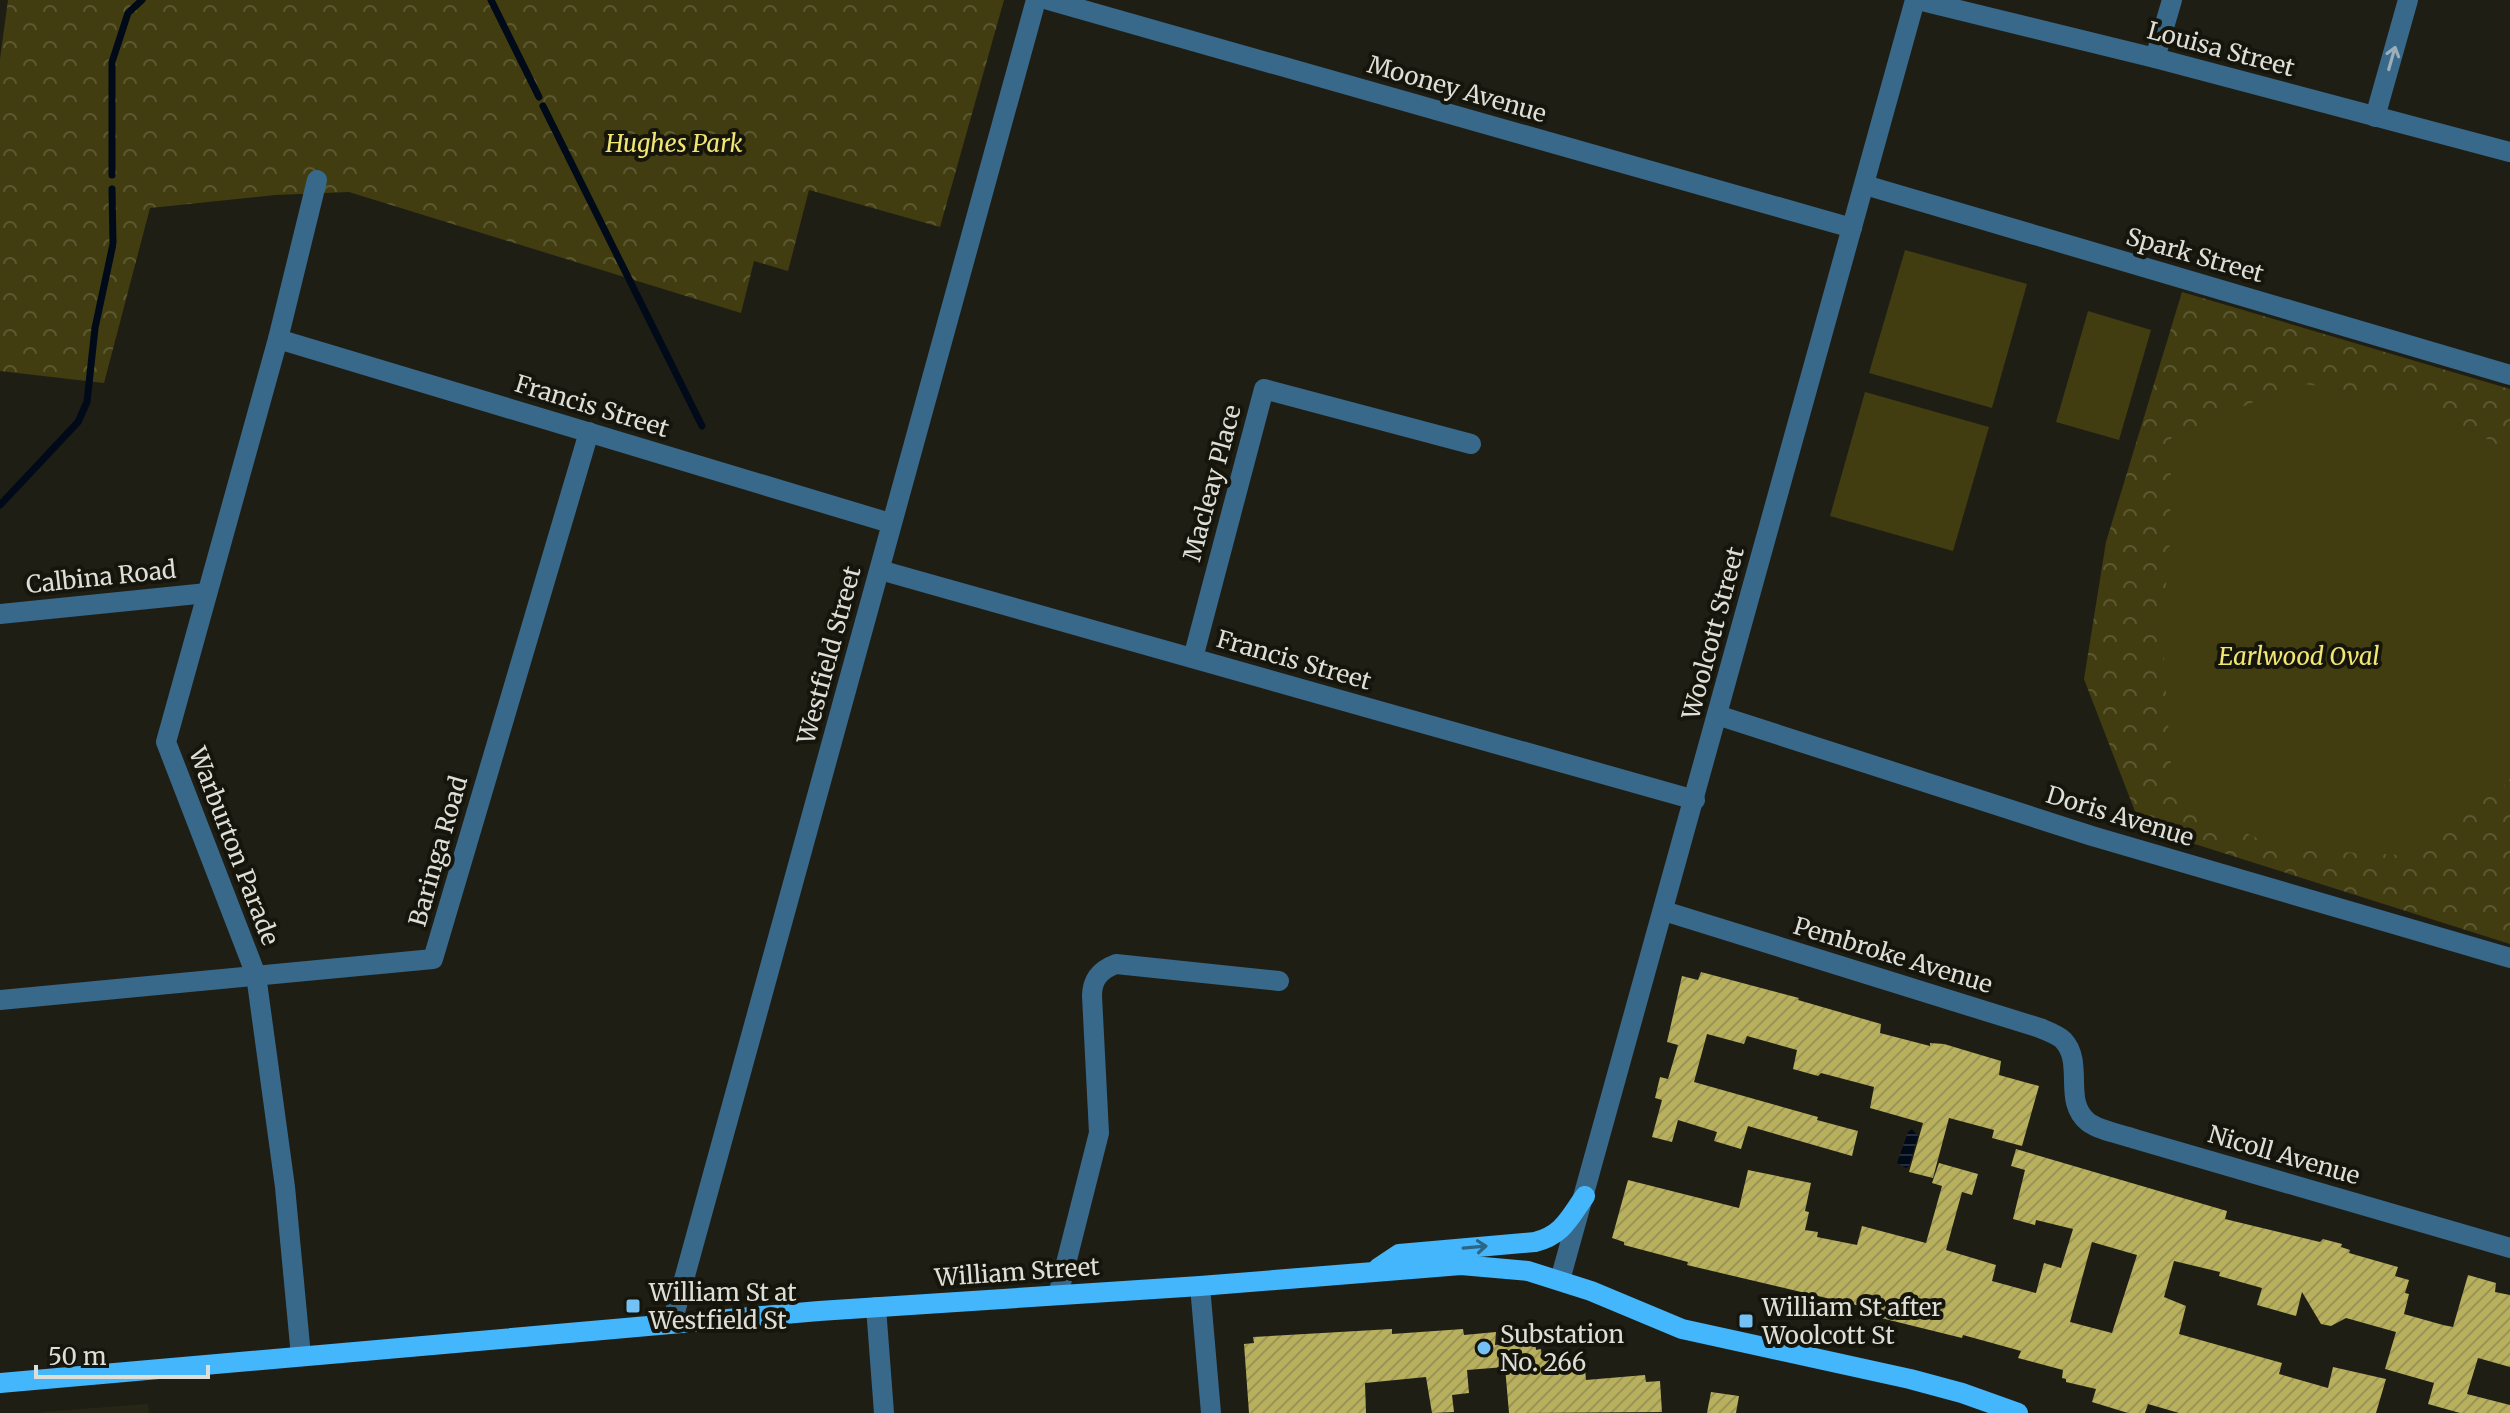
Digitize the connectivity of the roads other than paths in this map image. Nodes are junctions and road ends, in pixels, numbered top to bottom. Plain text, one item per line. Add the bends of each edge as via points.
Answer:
1 (1036, 0) edge
2 (1048, 0) edge
3 (1917, 0) edge
4 (2172, 0) edge
5 (2408, 0) edge
6 (2155, 58) junction
7 (2375, 117) junction
8 (2510, 152) edge
9 (317, 180) dead end
10 (1865, 185) junction
11 (1852, 228) junction
12 (278, 339) junction
13 (2510, 375) edge
14 (589, 432) junction
15 (1471, 444) dead end
16 (890, 523) junction
17 (880, 570) junction
18 (207, 593) junction
19 (0, 614) edge
20 (1193, 658) junction
21 (1717, 715) junction
22 (1695, 800) junction
23 (1664, 911) junction
24 (2510, 958) edge
25 (256, 975) junction
26 (1279, 981) dead end
27 (0, 1000) edge
28 (2074, 1081) joint
29 (1585, 1196) junction
30 (2510, 1248) edge
31 (1374, 1270) junction
32 (1560, 1280) junction
33 (1200, 1286) junction
34 (1058, 1295) junction
35 (876, 1307) junction
36 (672, 1323) junction
37 (301, 1356) junction
38 (0, 1383) edge
39 (884, 1413) edge
40 (1211, 1413) edge
41 (2018, 1413) edge

1 - 16 street, Westfield Street
2 - 11 street, Mooney Avenue
3 - 6 street, Louisa Street
3 - 10 street, Woolcott Street
4 - 6 street
7 -> 5 street
6 - 7 street, Louisa Street
7 - 8 street, Louisa Street
9 - 12 street, Warburton Parade
10 - 11 street, Woolcott Street
10 - 13 street, Spark Street
11 - 21 street, Woolcott Street
12 - 14 street, Francis Street
12 - 18 street, Warburton Parade
14 - 16 street, Francis Street
14 - 25 street, Baringa Road via 433,959
15 - 20 street, Macleay Place via 1264,389
16 - 17 street, Westfield Street
17 - 20 street, Francis Street
17 - 36 street, Westfield Street
18 - 19 street, Calbina Road
18 - 25 street, Warburton Parade via 166,742
20 - 22 street, Francis Street
21 - 22 street, Woolcott Street
21 - 24 street, Doris Avenue via 2092,836
22 - 23 street, Woolcott Street
23 - 28 street, Pembroke Avenue via 2040,1028 2062,1040 2072,1058
23 - 29 street, Woolcott Street
25 - 27 street, Baringa Road
25 - 37 street, Warburton Parade
26 - 34 street via 1116,964 1097,975 1092,985 1099,1133
28 - 30 street, Nicoll Avenue via 2074,1098 2090,1124
31 -> 29 main road via 1399,1254 1549,1238
29 - 32 street, Woolcott Street
31 - 32 main road, William Street via 1480,1265
31 - 33 main road, William Street
32 - 41 main road, William Street via 1682,1329 1910,1379
33 - 34 main road, William Street
33 - 40 street
34 - 35 main road, William Street
35 - 36 main road, William Street
35 - 39 street
36 - 37 main road, William Street
37 - 38 main road, William Street

